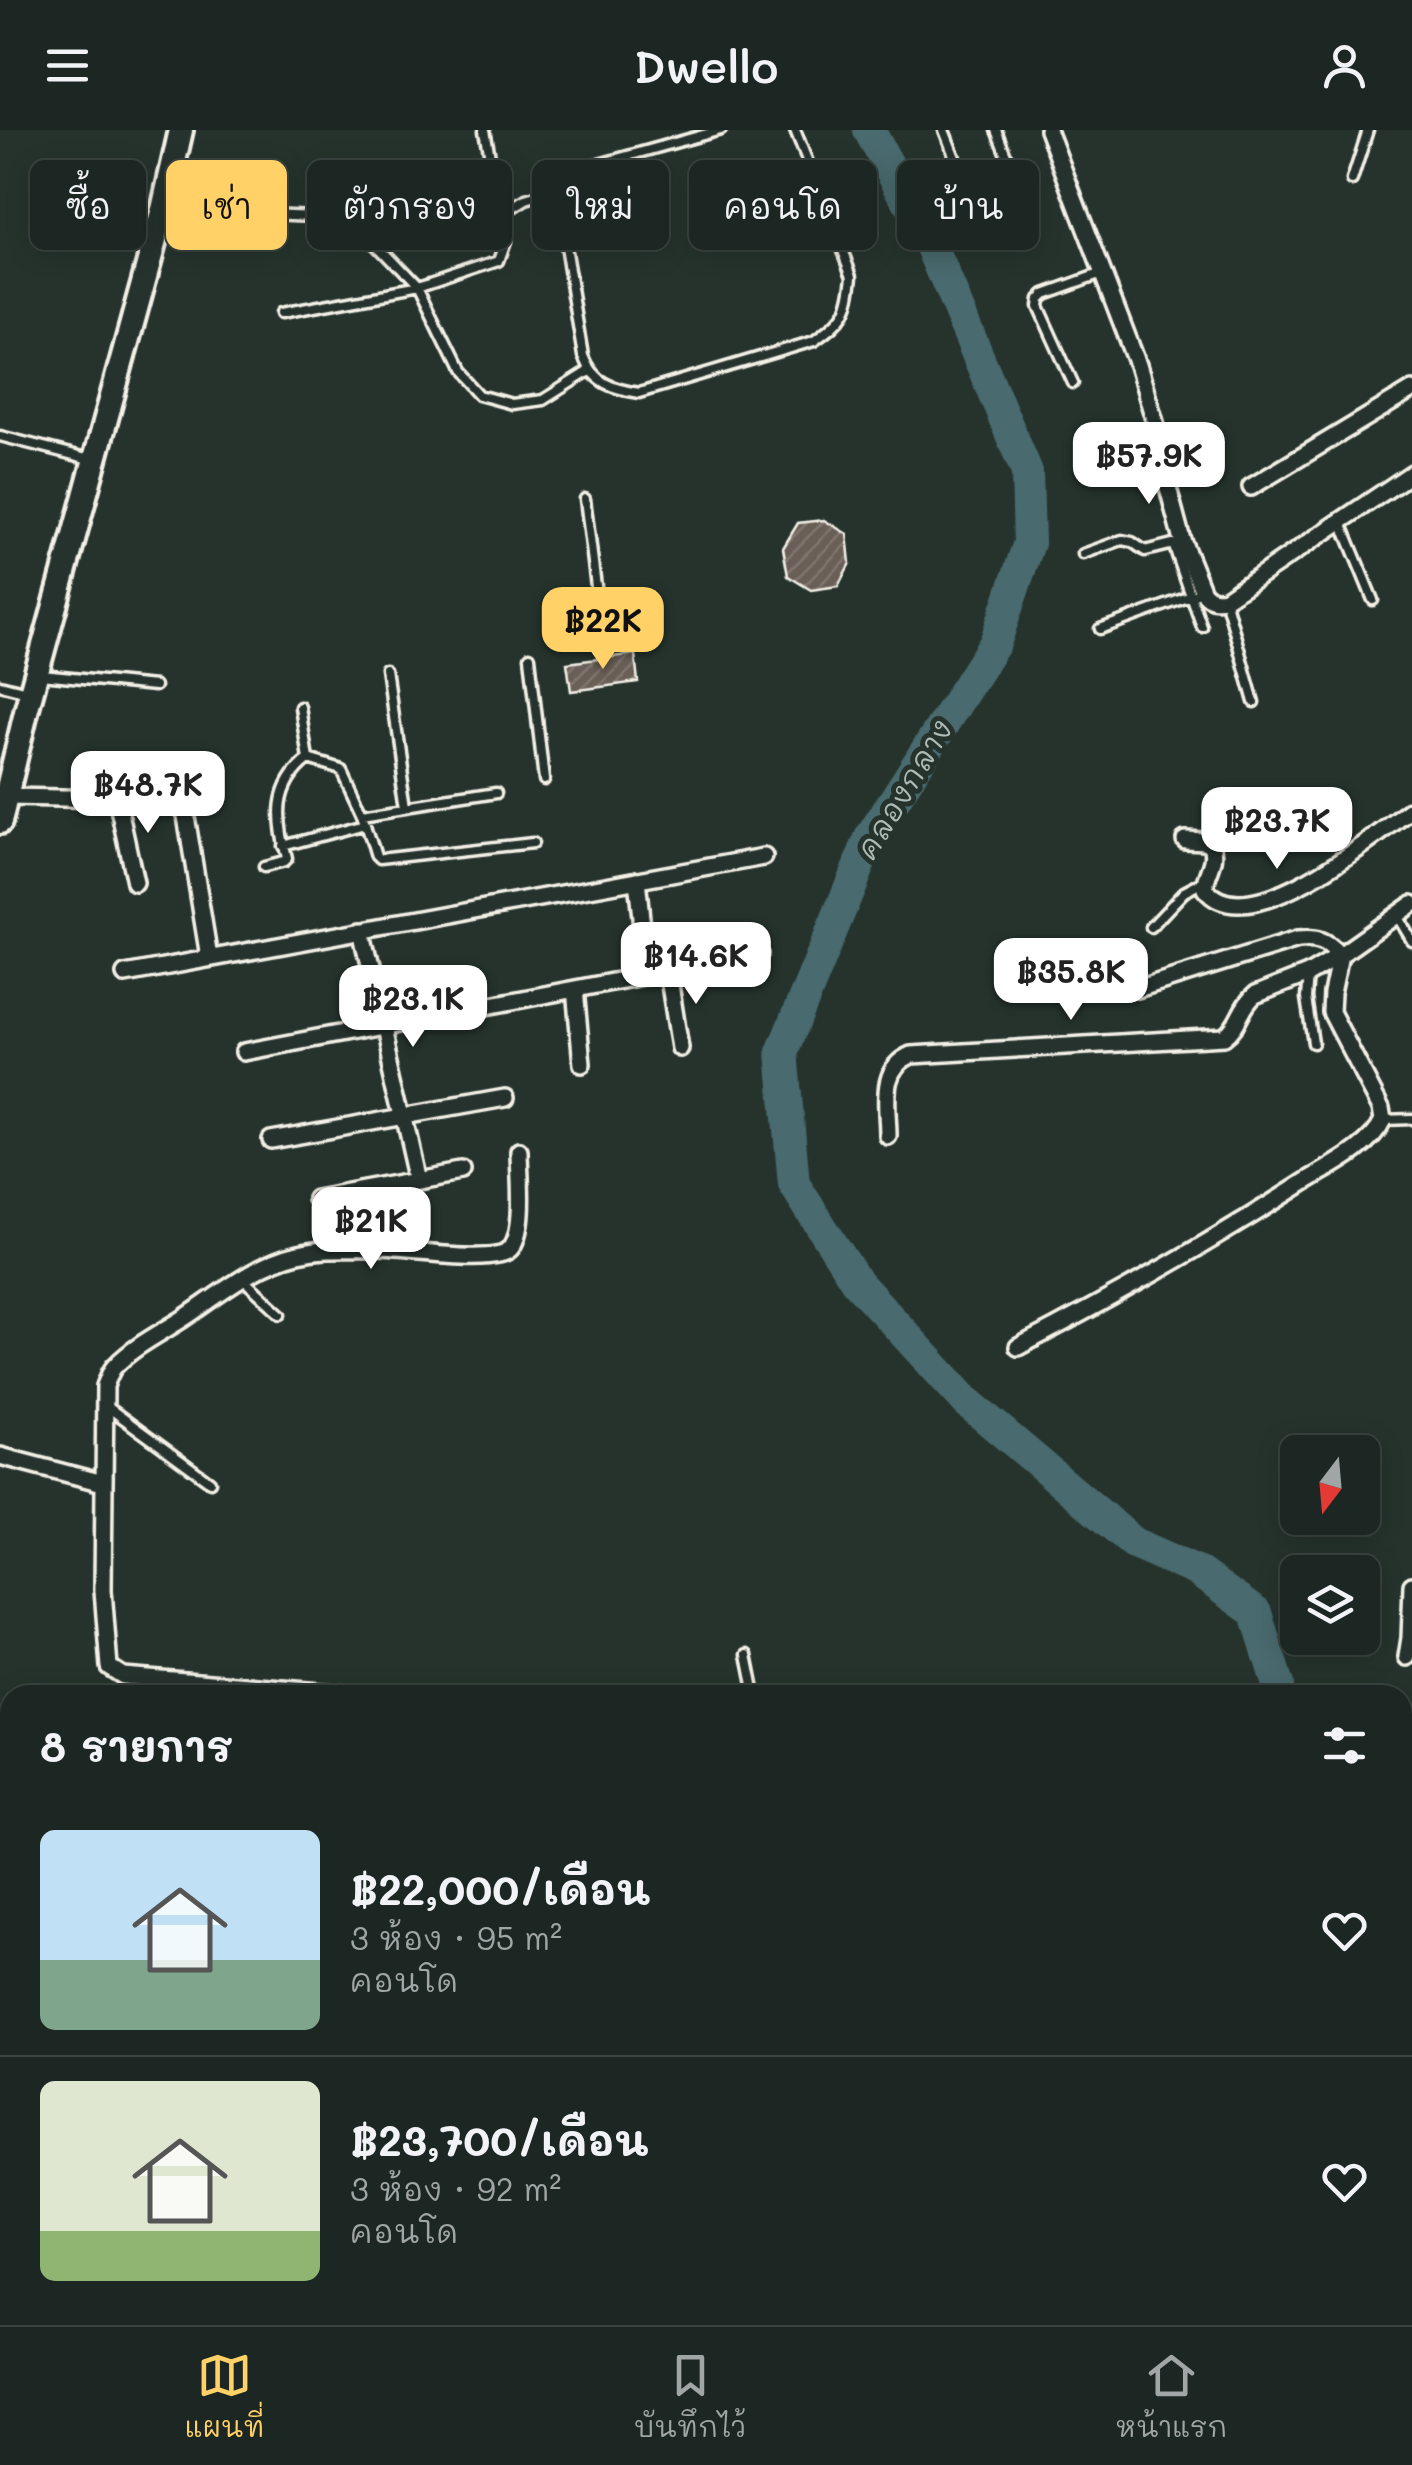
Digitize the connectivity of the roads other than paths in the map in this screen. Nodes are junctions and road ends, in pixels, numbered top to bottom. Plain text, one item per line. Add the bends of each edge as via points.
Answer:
1 (181, 130) edge
2 (485, 130) edge
3 (720, 130) edge
4 (795, 130) edge
5 (944, 130) edge
6 (996, 130) edge
7 (1048, 130) edge
8 (1368, 130) edge
9 (491, 160) edge
10 (613, 160) edge
11 (1352, 180) dead end
12 (163, 210) junction
13 (503, 250) edge
14 (566, 250) edge
15 (1102, 273) junction
16 (417, 288) junction
17 (281, 313) dead end
18 (588, 371) junction
19 (1073, 383) dead end
20 (1412, 390) edge
21 (0, 436) edge
22 (94, 460) junction
23 (1412, 472) edge
24 (1251, 487) dead end
25 (585, 499) dead end
26 (1341, 522) junction
27 (1083, 554) dead end
28 (1197, 594) junction
29 (1226, 598) junction
30 (1373, 600) dead end
31 (1202, 626) dead end
32 (1100, 629) dead end
33 (604, 650) dead end
34 (530, 658) dead end
35 (388, 675) dead end
36 (0, 684) edge
37 (34, 684) junction
38 (155, 686) dead end
39 (1254, 702) dead end
40 (300, 707) dead end
41 (308, 759) junction
42 (544, 780) dead end
43 (496, 792) dead end
44 (6, 796) junction
45 (117, 799) junction
46 (407, 806) junction
47 (1412, 809) edge
48 (362, 814) junction
49 (0, 822) edge
50 (365, 824) junction
51 (1185, 840) dead end
52 (533, 843) dead end
53 (284, 846) junction
54 (764, 857) dead end
55 (264, 867) dead end
56 (637, 880) junction
57 (1206, 880) junction
58 (134, 883) dead end
59 (1412, 904) edge
60 (1396, 914) junction
61 (1151, 927) dead end
62 (362, 930) junction
63 (1412, 940) edge
64 (759, 954) dead end
65 (1340, 955) junction
66 (208, 957) junction
67 (668, 972) junction
68 (125, 974) dead end
69 (1308, 974) junction
70 (647, 975) junction
71 (575, 989) junction
72 (1138, 989) dead end
73 (385, 1026) junction
74 (1313, 1043) dead end
75 (680, 1048) dead end
76 (244, 1052) dead end
77 (582, 1064) dead end
78 (505, 1098) dead end
79 (405, 1116) junction
80 (1412, 1119) edge
81 (1383, 1120) junction
82 (888, 1136) dead end
83 (270, 1140) dead end
84 (519, 1151) dead end
85 (463, 1172) dead end
86 (420, 1180) junction
87 (316, 1199) dead end
88 (242, 1278) junction
89 (281, 1314) dead end
90 (1018, 1346) dead end
91 (104, 1404) junction
92 (0, 1456) edge
93 (210, 1482) dead end
94 (103, 1483) junction
95 (1412, 1585) edge
96 (747, 1655) dead end
97 (1407, 1657) dead end
98 (123, 1676) junction
99 (123, 1685) edge
100 (204, 1685) edge
101 (753, 1685) edge

1 - 12 main road
2 - 9 lane
3 - 10 lane
4 - 18 lane via 853,275 839,324 814,341 639,393 614,389
5 - 6 lane via 963,178 971,180 1006,165
7 - 15 street
8 - 11 lane
12 - 16 lane via 316,216 345,224 370,238
12 - 22 main road
13 - 16 lane via 499,261
14 - 18 lane
15 - 19 lane via 1038,300
15 - 28 street via 1150,402
16 - 17 lane
16 - 18 lane via 458,372 479,395 512,404 543,400
20 - 24 street
21 - 22 lane
22 - 37 main road
23 - 26 street
25 - 33 lane
26 - 29 street
26 - 30 lane
27 - 28 lane via 1122,540 1145,551 1173,544
28 - 29 street
28 - 31 lane
28 - 32 lane
29 - 39 lane
34 - 42 lane
35 - 46 lane
36 - 37 lane
37 - 38 lane
37 - 44 main road
40 - 41 lane
41 - 48 lane via 340,769
41 - 53 lane via 295,769 280,804
43 - 46 lane
44 - 45 street
44 - 49 main road
45 - 58 street
45 - 66 street via 182,802
46 - 48 lane
47 - 57 street via 1280,896 1236,904 1210,896
48 - 50 lane
50 - 52 lane via 378,860
50 - 53 lane
51 - 57 street via 1212,845 1214,864
53 - 55 lane via 284,862
54 - 56 street
56 - 62 street
56 - 70 street
57 - 61 lane via 1184,892
59 - 60 street
60 - 63 lane
60 - 65 street
62 - 66 street
62 - 73 street
64 - 67 street
65 - 69 street
65 - 72 street via 1315,937 1298,939
65 - 81 street via 1331,1012
66 - 68 street
67 - 70 street
67 - 75 street
69 - 74 lane
69 - 82 street via 1255,995 1224,1036 898,1060 888,1084
70 - 71 street
71 - 73 street
71 - 77 street
73 - 76 street
73 - 79 street
78 - 79 street
79 - 83 street
79 - 86 street
80 - 81 lane
81 - 90 street via 1369,1141 1244,1221
84 - 88 street via 519,1233 498,1256 300,1253
85 - 86 street
86 - 87 street
88 - 89 lane
88 - 91 street via 112,1368
91 - 93 lane
91 - 94 street
92 - 94 street
94 - 98 street via 109,1667
95 - 97 street
96 - 101 lane
98 - 99 street
98 - 100 street

